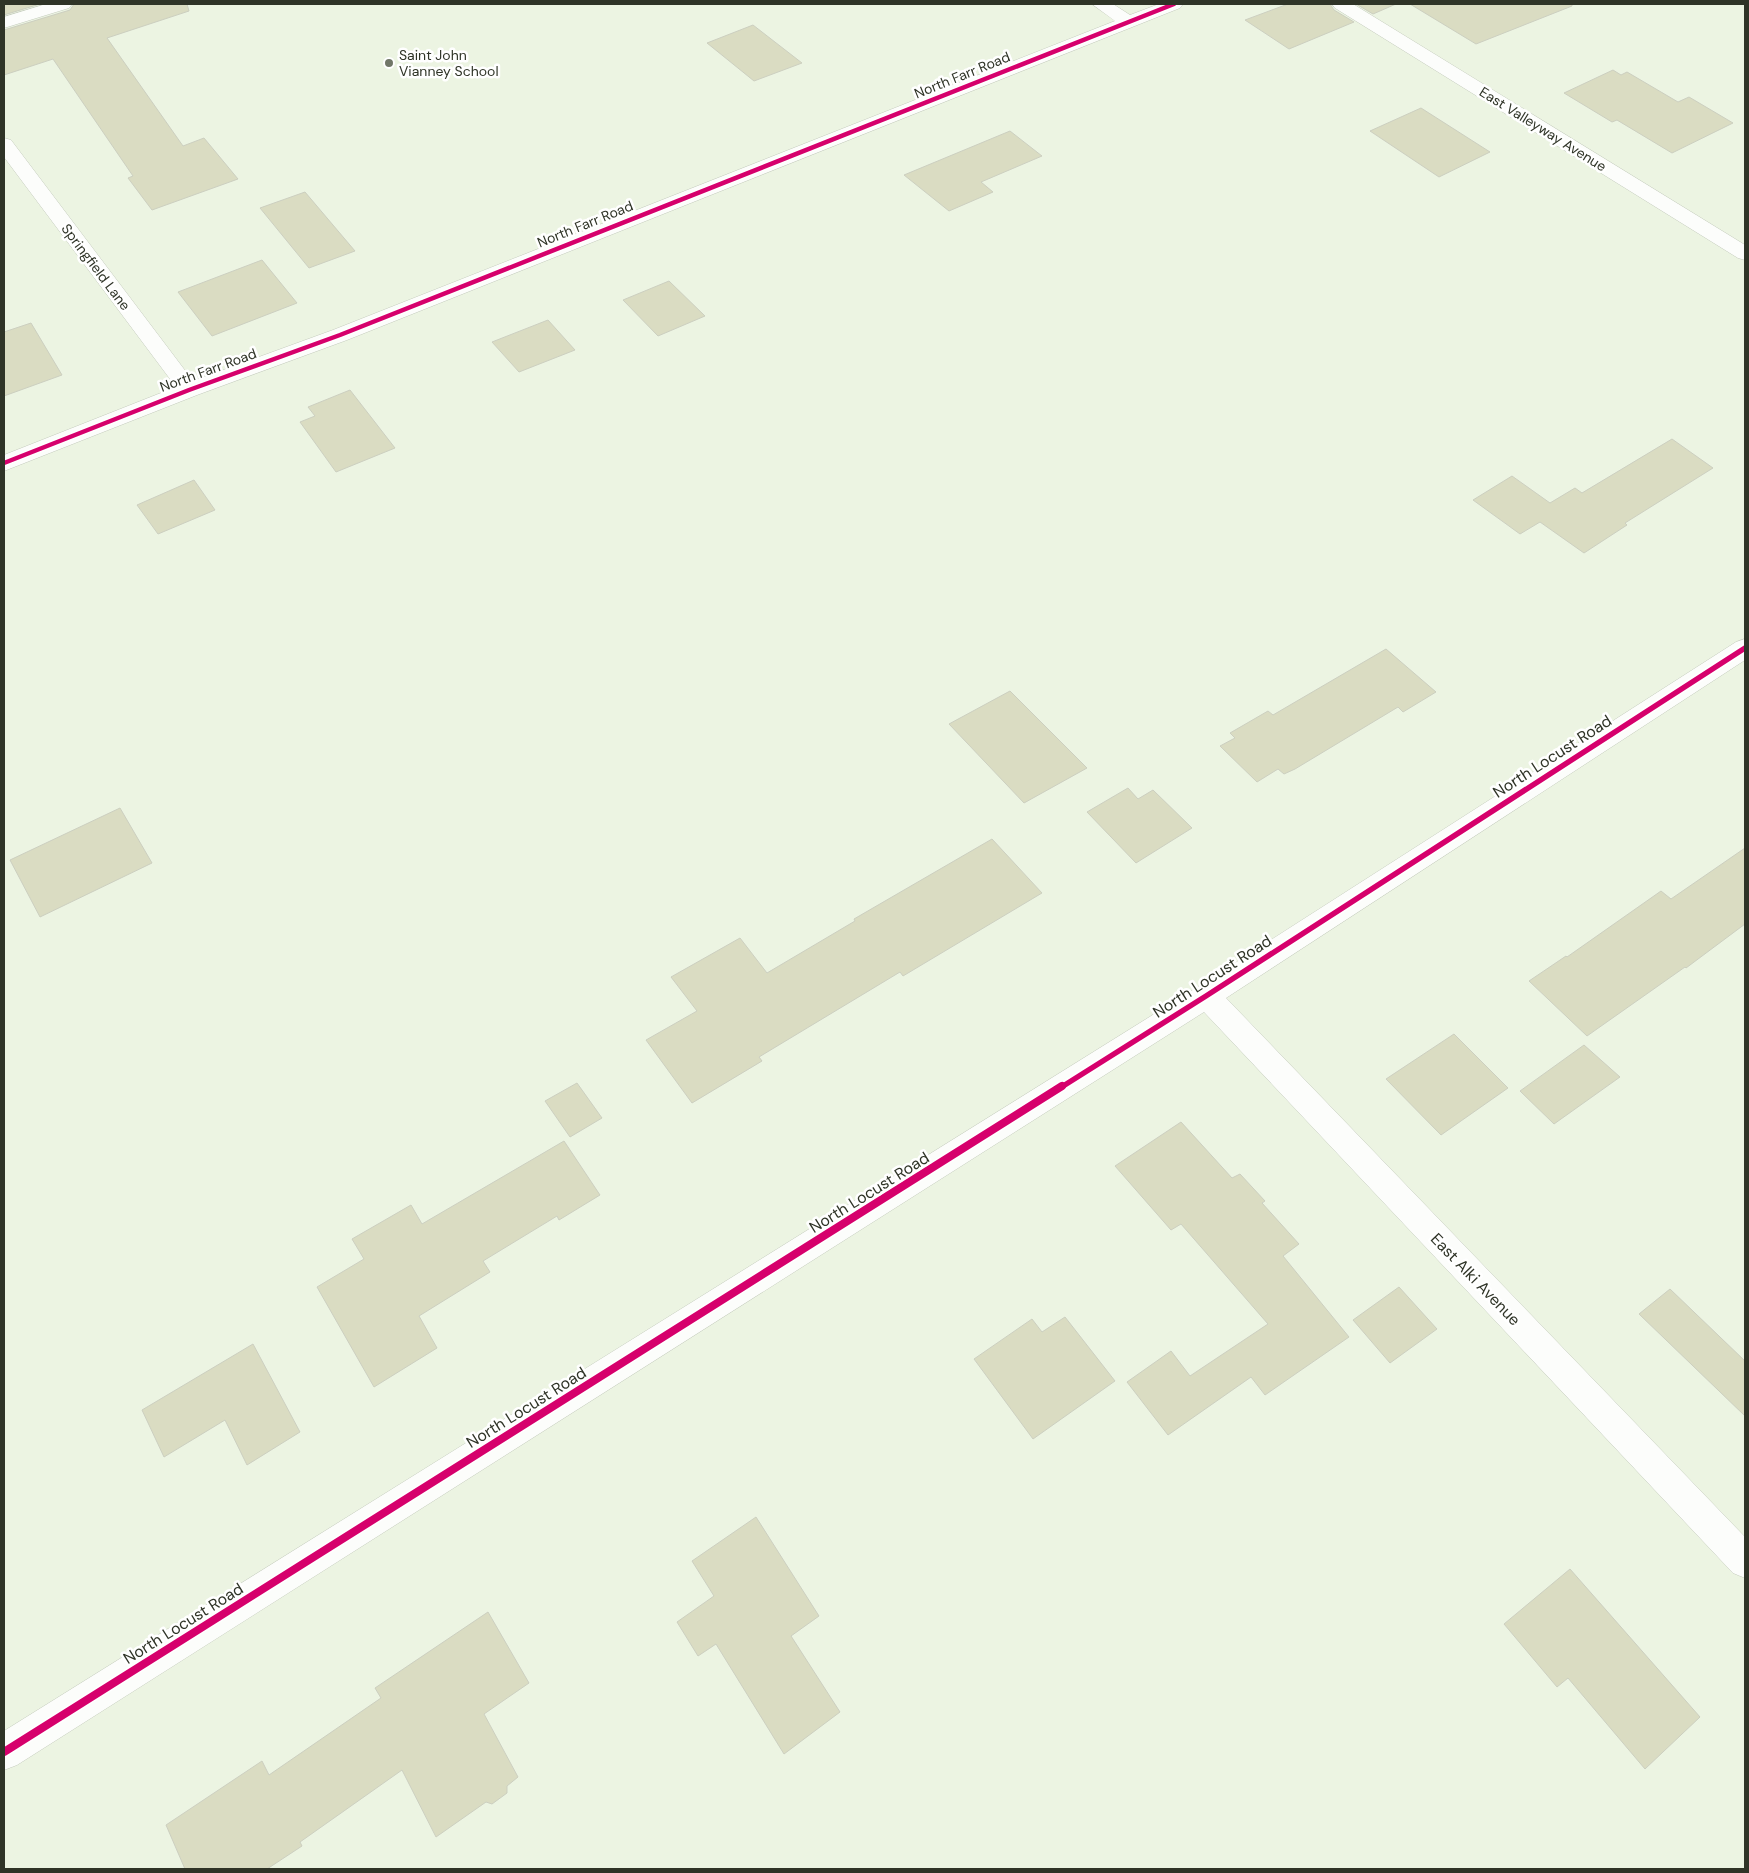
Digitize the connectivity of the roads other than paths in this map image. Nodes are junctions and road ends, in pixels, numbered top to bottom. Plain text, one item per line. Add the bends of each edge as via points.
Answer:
1 (63, 4) edge
2 (1101, 4) edge
3 (1174, 4) edge
4 (1341, 4) edge
5 (1128, 22) junction
6 (4, 23) edge
7 (4, 144) edge
8 (1745, 254) edge
9 (189, 390) junction
10 (4, 463) edge
11 (1745, 648) edge
12 (1206, 996) junction
13 (1745, 1561) edge
14 (4, 1752) edge

1 - 6 street
2 - 5 street
3 - 5 street, North Farr Road
4 - 8 street, East Valleyway Avenue
5 - 9 street, North Farr Road via 340,335
7 - 9 street, Springfield Lane
9 - 10 street, North Farr Road
11 - 12 street, North Locust Road
12 - 13 street, East Alki Avenue
12 - 14 street, North Locust Road

